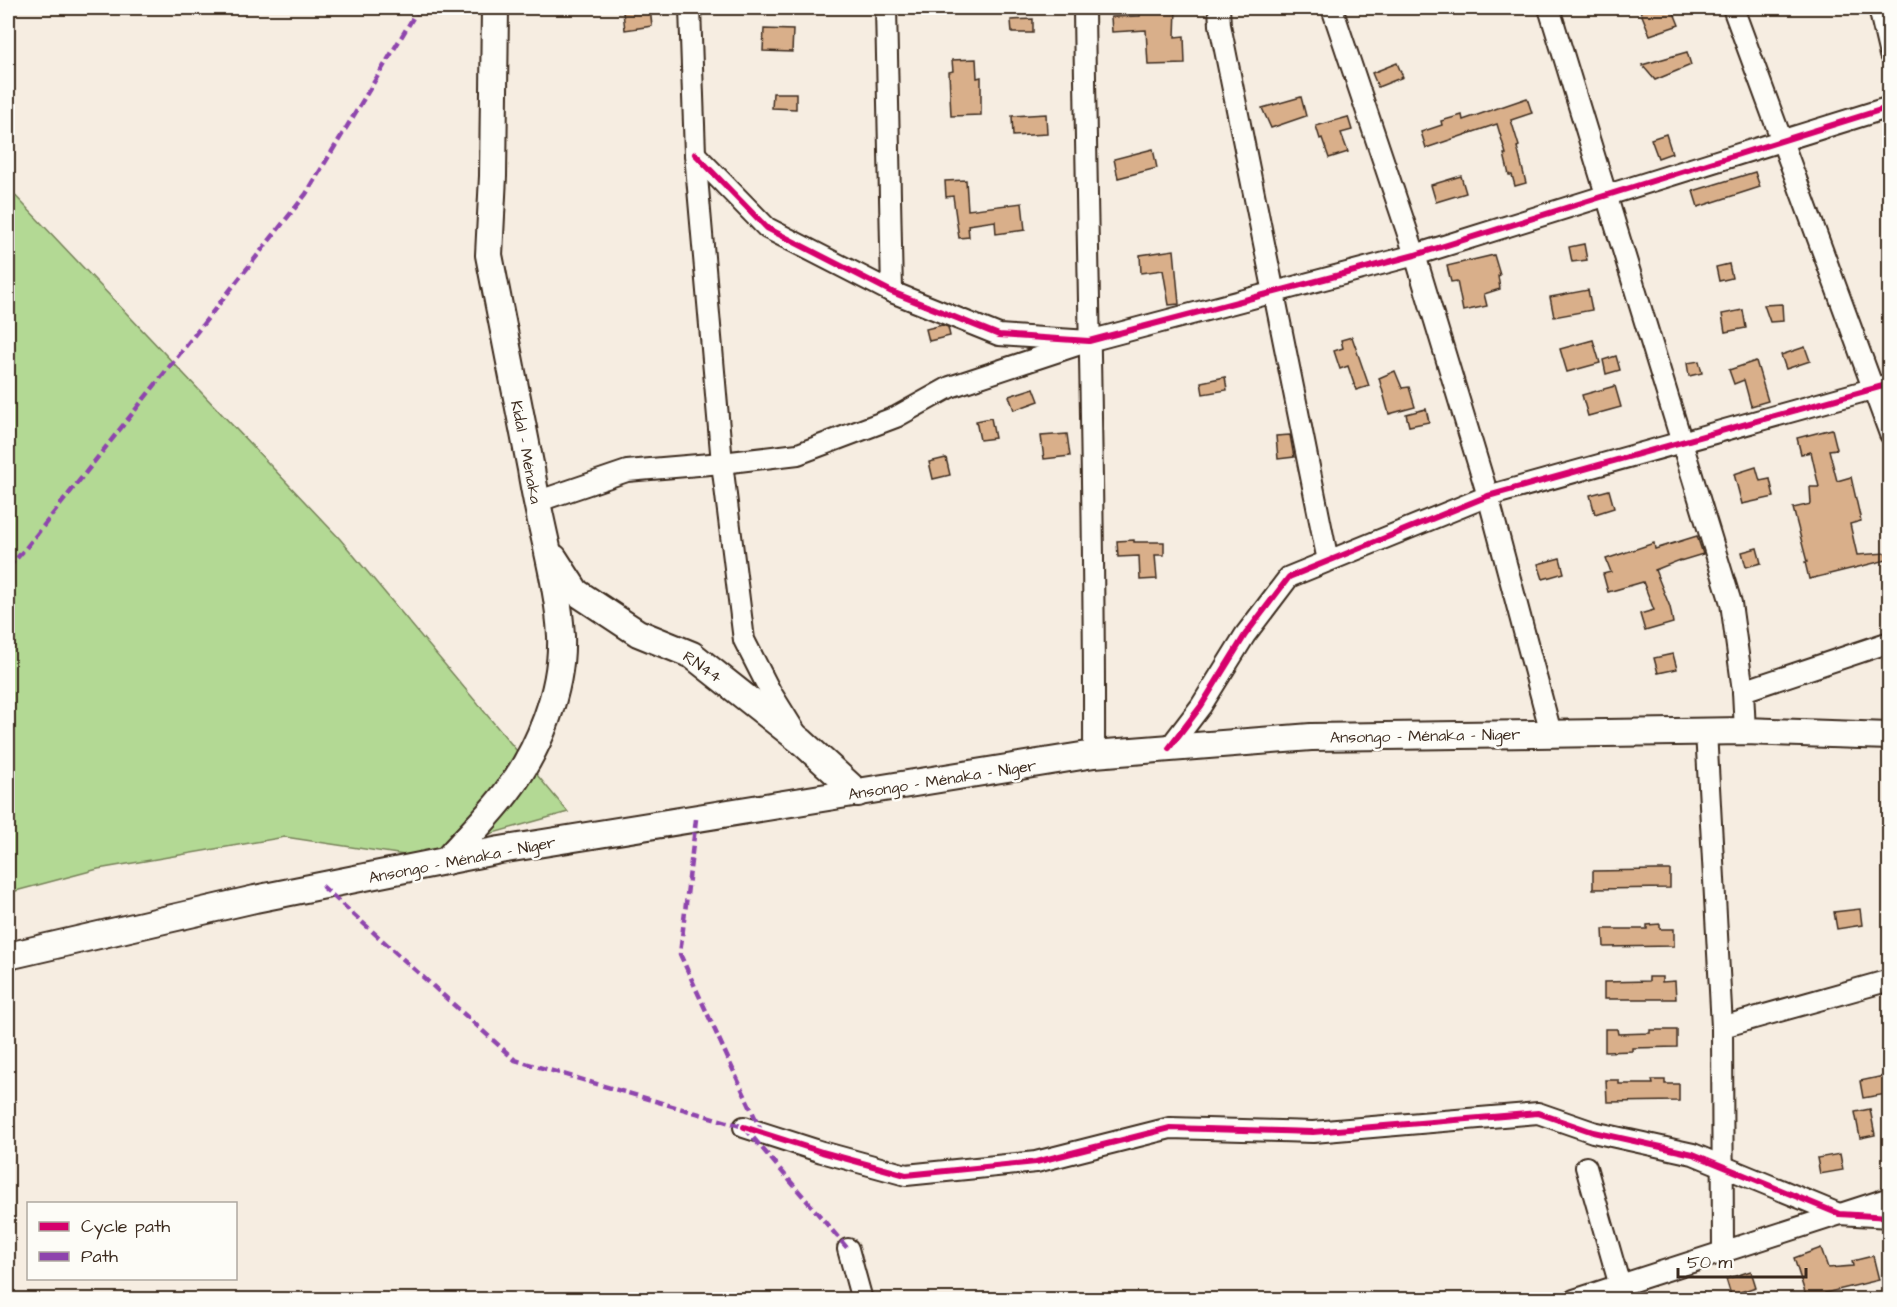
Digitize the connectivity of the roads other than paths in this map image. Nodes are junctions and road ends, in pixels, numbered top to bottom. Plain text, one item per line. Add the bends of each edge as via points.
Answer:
1 (495, 8) edge
2 (690, 8) edge
3 (886, 8) edge
4 (1084, 8) edge
5 (1219, 8) edge
6 (1332, 8) edge
7 (1549, 8) edge
8 (1733, 8) edge
9 (1879, 8) edge
10 (1890, 55) edge
11 (1890, 107) edge
12 (1781, 141) junction
13 (695, 154) junction
14 (1607, 194) junction
15 (1414, 255) junction
16 (892, 292) junction
17 (1275, 292) junction
18 (1089, 341) junction
19 (1881, 387) edge
20 (1890, 434) edge
21 (1682, 443) junction
22 (722, 463) junction
23 (1488, 496) junction
24 (536, 502) junction
25 (547, 547) junction
26 (1328, 561) junction
27 (1890, 642) edge
28 (1743, 691) junction
29 (1706, 731) junction
30 (1745, 731) junction
31 (1551, 733) junction
32 (1890, 736) edge
33 (802, 742) junction
34 (1168, 748) junction
35 (1095, 754) junction
36 (858, 793) junction
37 (446, 861) junction
38 (8, 956) edge
39 (1890, 980) edge
40 (1722, 1027) junction
41 (744, 1127) dead end
42 (1723, 1166) junction
43 (1586, 1167) dead end
44 (1890, 1198) edge
45 (1839, 1214) junction
46 (1890, 1217) edge
47 (848, 1249) dead end
48 (1723, 1251) junction
49 (1622, 1292) edge
50 (862, 1299) edge
51 (1574, 1299) edge

1 - 24 main road, Kidal - Ménaka via 489,255
2 - 13 street
3 - 16 street
4 - 18 street
5 - 17 street
6 - 15 street
7 - 14 street
8 - 12 street
9 - 10 street
11 - 12 street
12 - 14 street
12 - 19 street
13 - 16 street via 767,228
13 - 22 street
14 - 15 street
14 - 21 street
15 - 17 street
15 - 23 street
16 - 18 street via 999,335
17 - 18 street
17 - 26 street
18 - 22 street via 950,387 896,417 798,454
18 - 35 street
19 - 20 street
19 - 21 street
21 - 23 street
21 - 28 street via 1731,603
22 - 24 street via 627,471
22 - 33 street via 744,640
23 - 26 street
23 - 31 street
24 - 25 main road, Kidal - Ménaka
25 - 33 main road, RN44 via 576,592 638,633 692,655
25 - 37 main road, Kidal - Ménaka via 561,636 556,691 535,748 507,792
26 - 34 street via 1289,577
27 - 28 street
28 - 30 street
29 - 30 main road, Ansongo - Ménaka - Niger
29 - 31 main road, Ansongo - Ménaka - Niger
29 - 40 street
30 - 32 main road, Ansongo - Ménaka - Niger
31 - 34 main road, Ansongo - Ménaka - Niger via 1311,737
33 - 36 main road, RN44
34 - 35 main road, Ansongo - Ménaka - Niger
35 - 36 main road, Ansongo - Ménaka - Niger
36 - 37 main road, Ansongo - Ménaka - Niger
37 - 38 main road, Ansongo - Ménaka - Niger via 255,899
39 - 40 street
40 - 42 street
41 - 42 street via 906,1175 1036,1162 1170,1128 1313,1132 1538,1113 1593,1132 1693,1154
42 - 45 street
42 - 48 street
43 - 49 street
44 - 45 street
45 - 46 street
45 - 48 street
47 - 50 street
48 - 49 street
49 - 51 street

